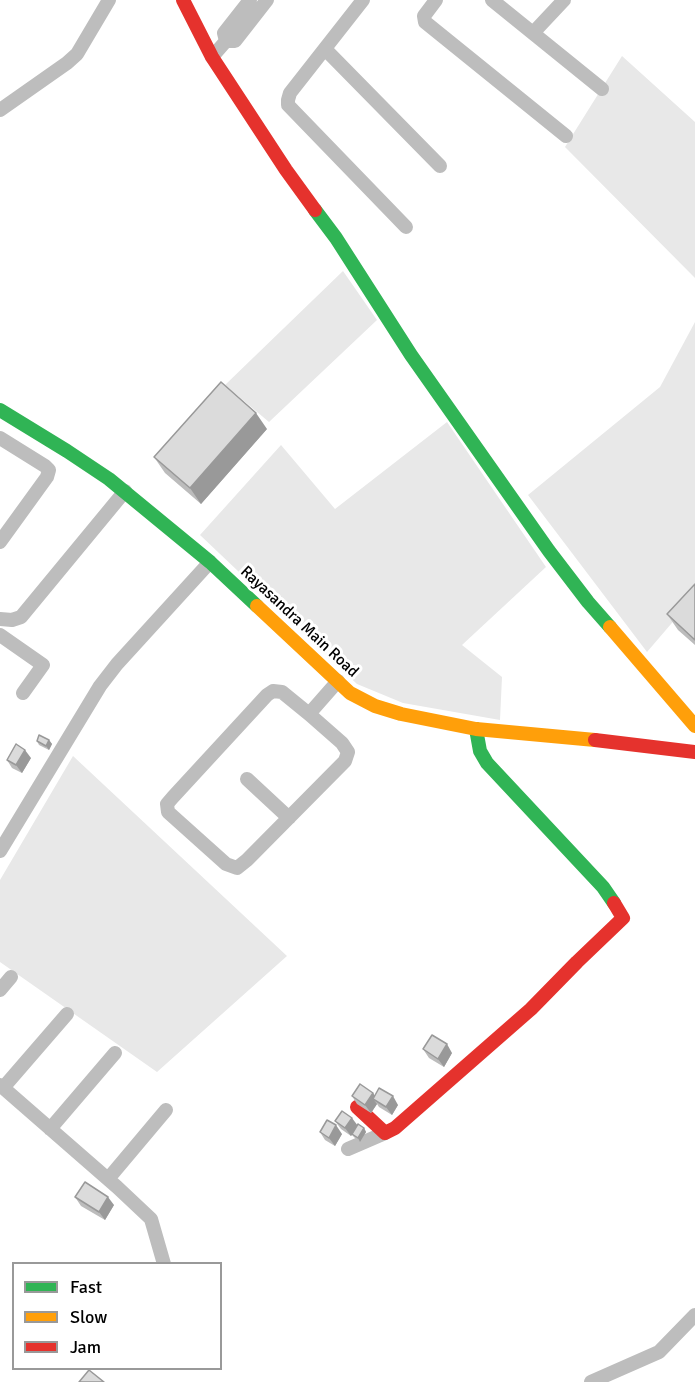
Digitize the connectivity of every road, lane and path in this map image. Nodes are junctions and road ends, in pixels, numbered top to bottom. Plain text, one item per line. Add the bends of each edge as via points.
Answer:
1 (109, 0) edge
2 (183, 0) edge
3 (250, 0) edge
4 (267, 0) edge
5 (363, 0) edge
6 (436, 0) edge
7 (564, 0) edge
8 (502, 3) edge
9 (533, 33) junction
10 (226, 41) junction
11 (325, 49) junction
12 (212, 57) junction
13 (602, 89) dead end
14 (0, 110) edge
15 (566, 136) dead end
16 (440, 166) dead end
17 (406, 227) dead end
18 (0, 410) edge
19 (0, 438) edge
20 (125, 491) junction
21 (0, 542) edge
22 (210, 562) junction
23 (0, 619) edge
24 (2, 642) edge
25 (338, 681) junction
26 (23, 693) dead end
27 (309, 714) junction
28 (695, 726) edge
29 (476, 729) junction
30 (695, 752) edge
31 (248, 779) dead end
32 (289, 818) junction
33 (0, 851) edge
34 (11, 977) dead end
35 (0, 990) edge
36 (67, 1014) dead end
37 (115, 1053) dead end
38 (2, 1086) edge
39 (357, 1107) edge
40 (166, 1110) dead end
41 (50, 1129) junction
42 (386, 1133) junction
43 (348, 1149) dead end
44 (108, 1179) junction
45 (164, 1262) edge
46 (695, 1315) edge
47 (591, 1382) edge

1 - 14 street via 77,54
2 - 12 street
3 - 10 street via 224,33
4 - 10 street via 235,41
5 - 11 street
6 - 15 street via 424,16 425,22
7 - 9 street
8 - 9 street
9 - 13 street
10 - 12 street
11 - 16 street
11 - 17 street via 290,93 288,105
12 - 28 street via 411,355 549,551
18 - 20 street, Rayasandra Main Road
19 - 21 street via 49,470
20 - 22 street, Rayasandra Main Road
20 - 23 street via 21,617
22 - 25 street, Rayasandra Main Road
22 - 33 street via 100,686
24 - 26 street via 43,665
25 - 27 street
25 - 29 street, Rayasandra Main Road via 350,693 375,706
27 - 32 street via 348,752 345,761
27 - 32 street via 282,692 273,690 167,804 168,812 226,864 237,868
29 - 30 street, Rayasandra Main Road
29 - 42 street via 487,763 603,887 623,918 531,1009
31 - 32 street
34 - 35 street
36 - 38 street
37 - 41 street
38 - 41 street
39 - 42 street
40 - 44 street
41 - 44 street
42 - 43 street
44 - 45 street via 151,1219
46 - 47 street via 659,1352

